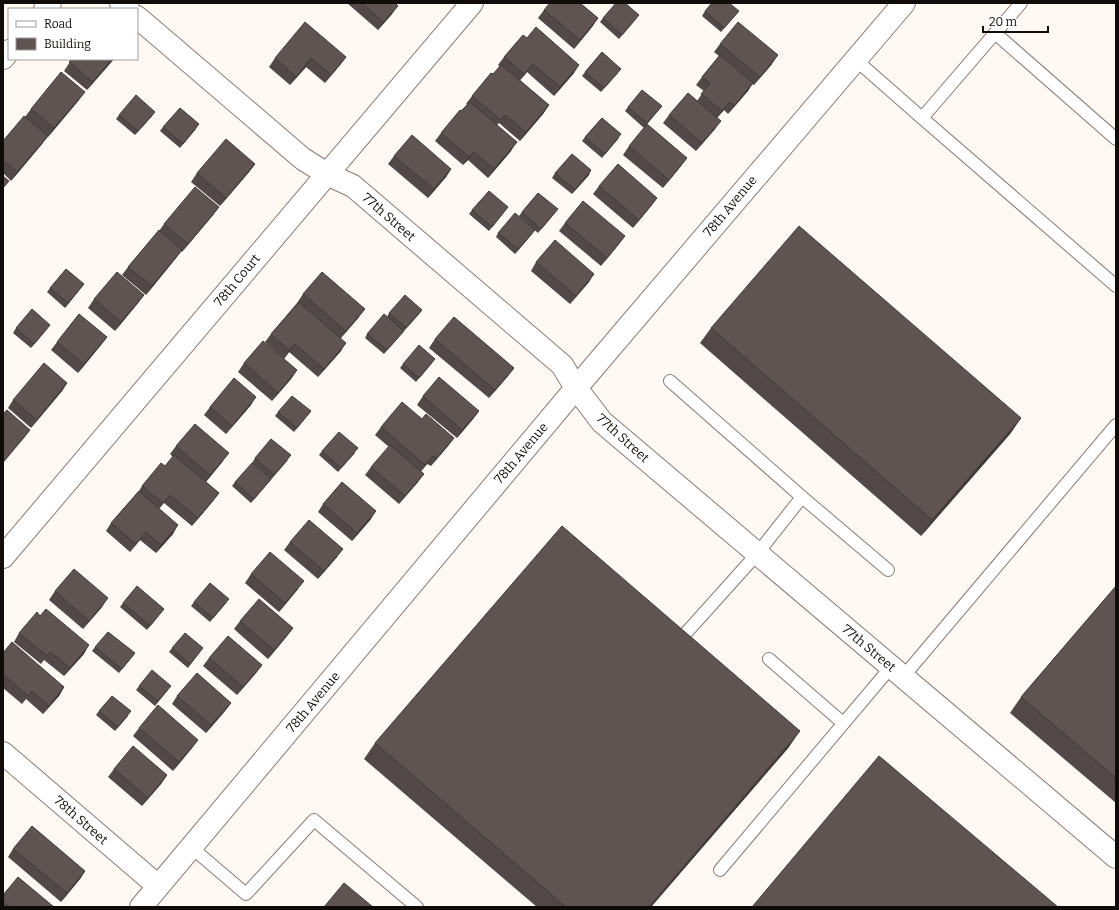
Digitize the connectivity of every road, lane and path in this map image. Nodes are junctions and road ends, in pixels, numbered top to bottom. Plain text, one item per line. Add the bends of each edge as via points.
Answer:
1 (472, 3) edge
2 (904, 3) edge
3 (1021, 3) edge
4 (138, 18) edge
5 (995, 34) junction
6 (856, 60) junction
7 (922, 118) junction
8 (1116, 139) edge
9 (327, 174) junction
10 (1116, 286) edge
11 (670, 381) dead end
12 (576, 388) junction
13 (1116, 425) edge
14 (802, 498) junction
15 (757, 554) junction
16 (3, 557) edge
17 (888, 570) dead end
18 (686, 633) edge
19 (769, 659) dead end
20 (897, 672) junction
21 (844, 723) junction
22 (3, 753) edge
23 (191, 847) junction
24 (1116, 857) edge
25 (720, 870) dead end
26 (158, 886) junction
27 (141, 907) edge
28 (418, 907) edge

1 - 9 street, 78th Court
2 - 6 street, 78th Avenue
3 - 5 lane
4 - 9 street, 77th Street via 303,159
5 - 7 lane
5 - 8 lane
6 - 7 lane
6 - 12 street, 78th Avenue
7 - 10 lane
9 - 12 street, 77th Street via 353,186 562,365
9 - 16 street, 78th Court
11 - 14 lane
12 - 15 street, 77th Street via 602,422
12 - 23 street, 78th Avenue
13 - 20 lane
14 - 15 lane
14 - 17 lane
15 - 18 lane
15 - 20 street, 77th Street
19 - 21 lane
20 - 21 lane
20 - 24 street, 77th Street
21 - 25 lane
22 - 26 street, 78th Street
23 - 26 street, 78th Avenue
23 - 28 lane via 246,894 314,820
26 - 27 street, 78th Avenue

